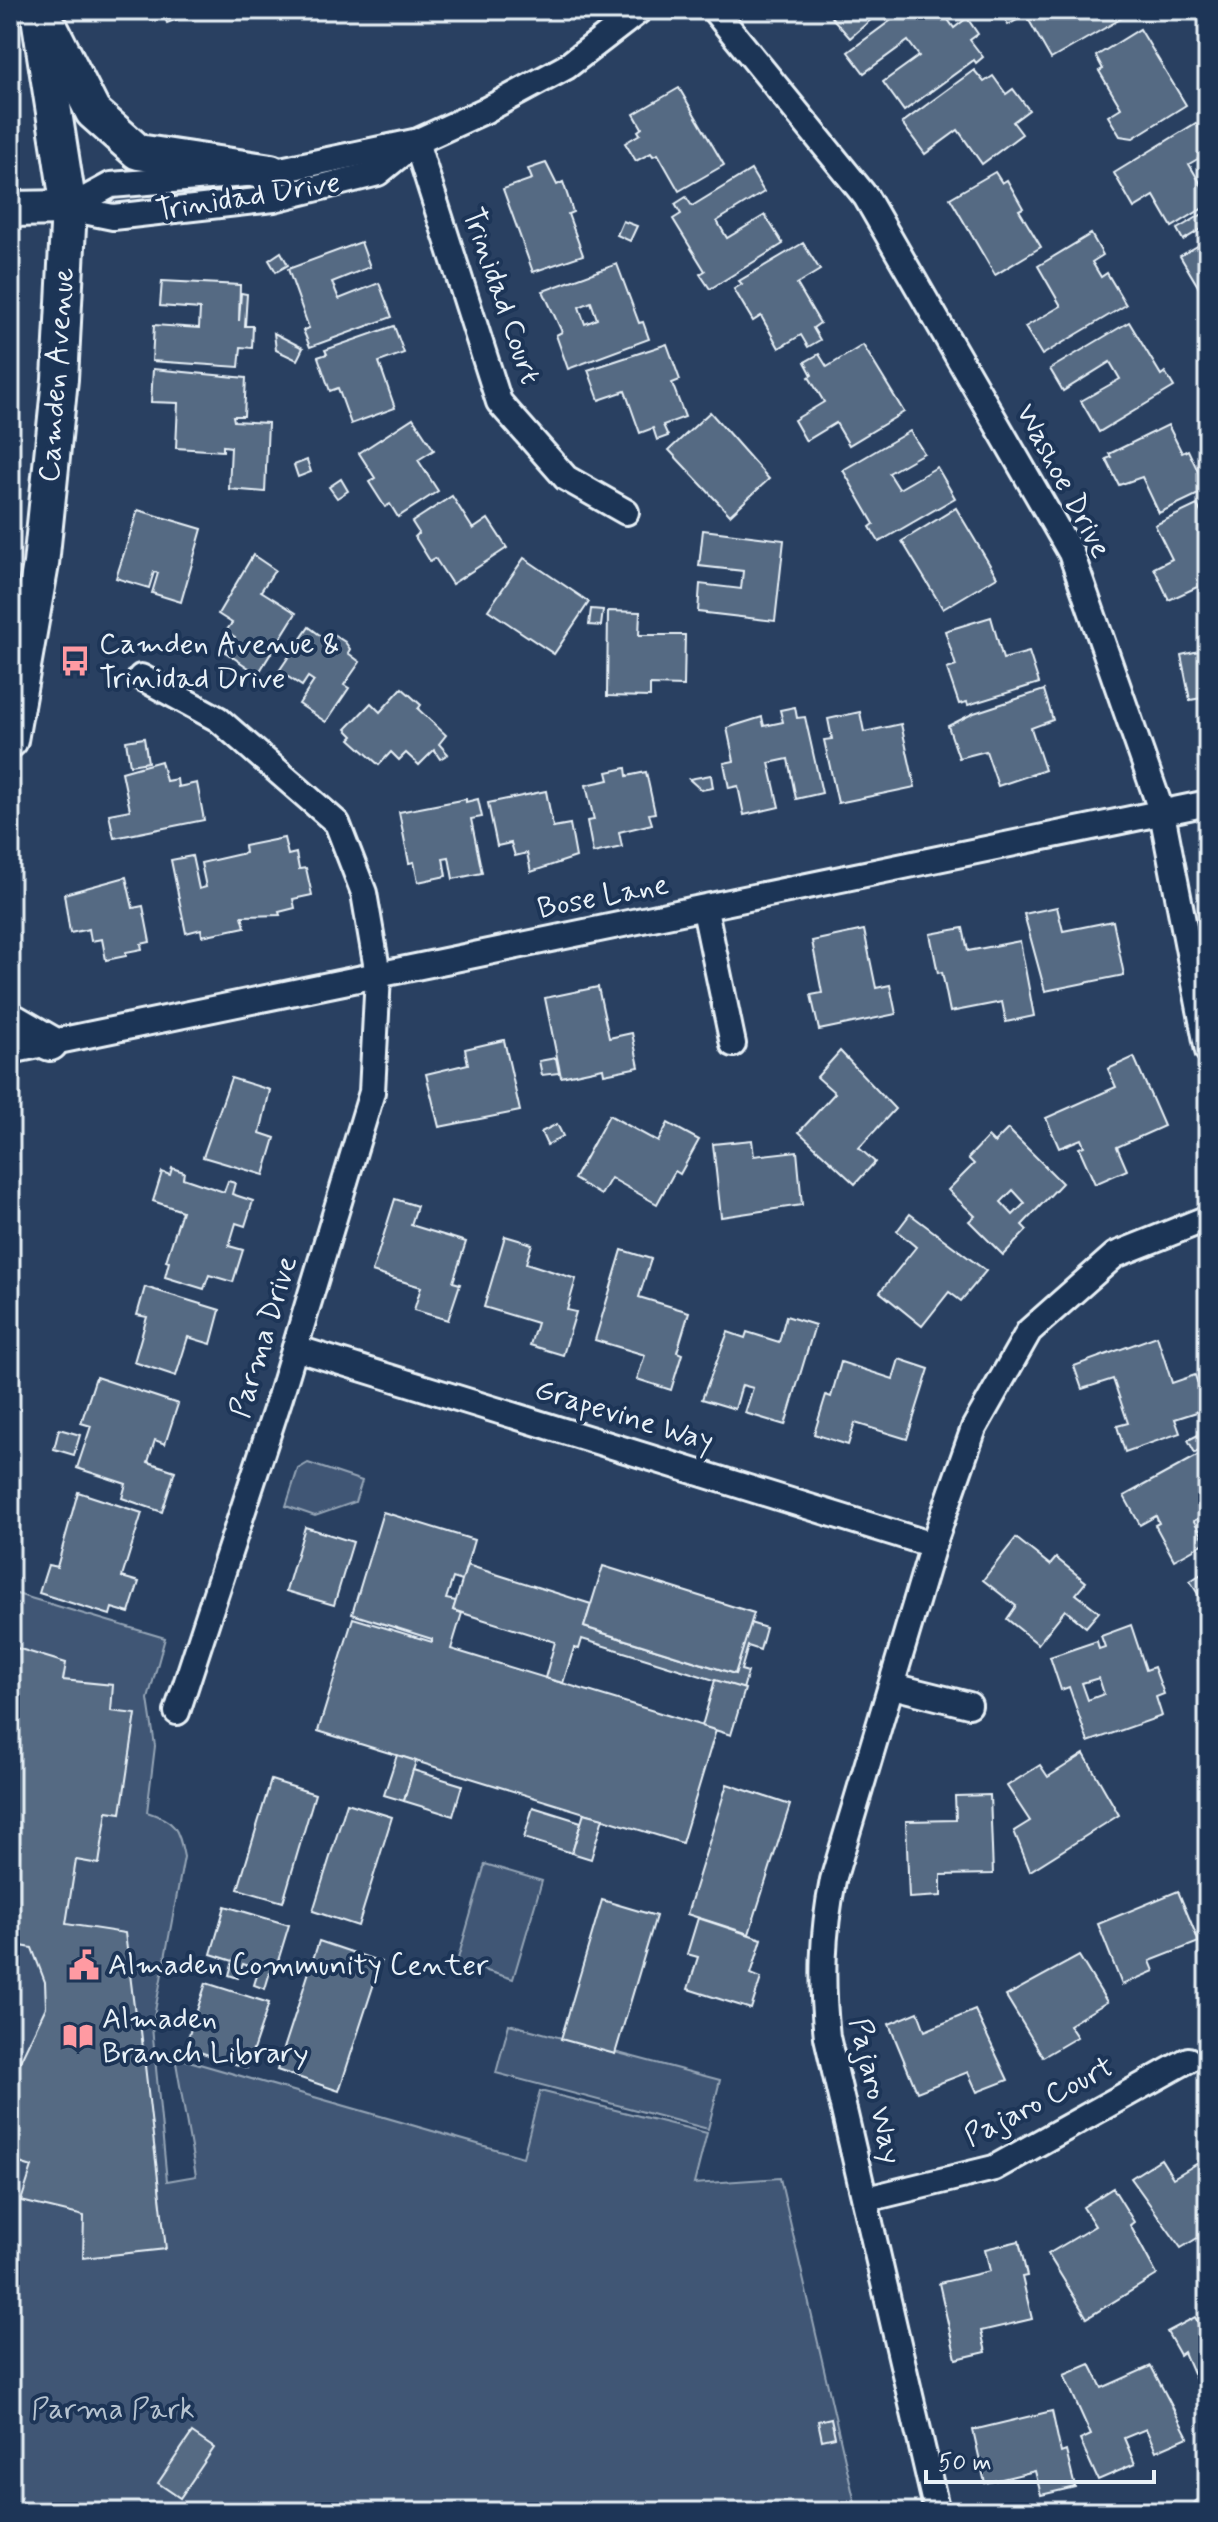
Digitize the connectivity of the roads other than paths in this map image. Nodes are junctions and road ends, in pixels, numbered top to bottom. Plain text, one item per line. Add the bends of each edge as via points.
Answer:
1 (40, 10) edge
2 (640, 10) edge
3 (714, 10) edge
4 (416, 142) junction
5 (271, 172) junction
6 (69, 208) junction
7 (10, 209) edge
8 (626, 512) dead end
9 (141, 677) dead end
10 (10, 740) edge
11 (1208, 803) edge
12 (1162, 813) junction
13 (705, 910) junction
14 (378, 975) junction
15 (10, 1020) edge
16 (50, 1043) junction
17 (733, 1044) dead end
18 (10, 1051) edge
19 (1208, 1051) edge
20 (1208, 1218) edge
21 (295, 1348) junction
22 (933, 1545) junction
23 (893, 1686) junction
24 (969, 1705) dead end
25 (177, 1712) dead end
26 (1188, 2060) dead end
27 (867, 2199) junction
28 (937, 2512) edge

1 - 5 main road via 93,112 138,152
1 - 6 main road, Camden Avenue
2 - 4 street, Trinidad Drive via 566,67
3 - 12 street, Washoe Drive via 866,197 1071,553
4 - 5 street, Trinidad Drive
4 - 6 street, Trinidad Drive via 378,173 274,199 113,217
4 - 8 street, Trinidad Court via 499,402 566,478
5 - 6 street, Trinidad Drive via 111,185
6 - 7 main road, Trinidad Drive
6 - 10 main road, Camden Avenue via 60,379 41,564
9 - 14 street, Parma Drive via 218,719 337,823 364,893
11 - 12 street, Bose Lane
12 - 13 street, Bose Lane
12 - 19 street, Washoe Drive
13 - 14 street, Bose Lane
13 - 17 street
14 - 16 street, Bose Lane
14 - 21 street, Parma Drive via 372,1092
15 - 16 main road
16 - 18 street, Bose Lane
20 - 22 street, Pajaro Way via 1115,1255 1029,1331 974,1428
21 - 22 street, Grapevine Way
21 - 25 street, Parma Drive
22 - 23 street, Pajaro Way
23 - 24 street
23 - 27 street, Pajaro Way via 833,1880 821,1980 827,2037
26 - 27 street, Pajaro Court via 994,2168
27 - 28 street, Pajaro Way

